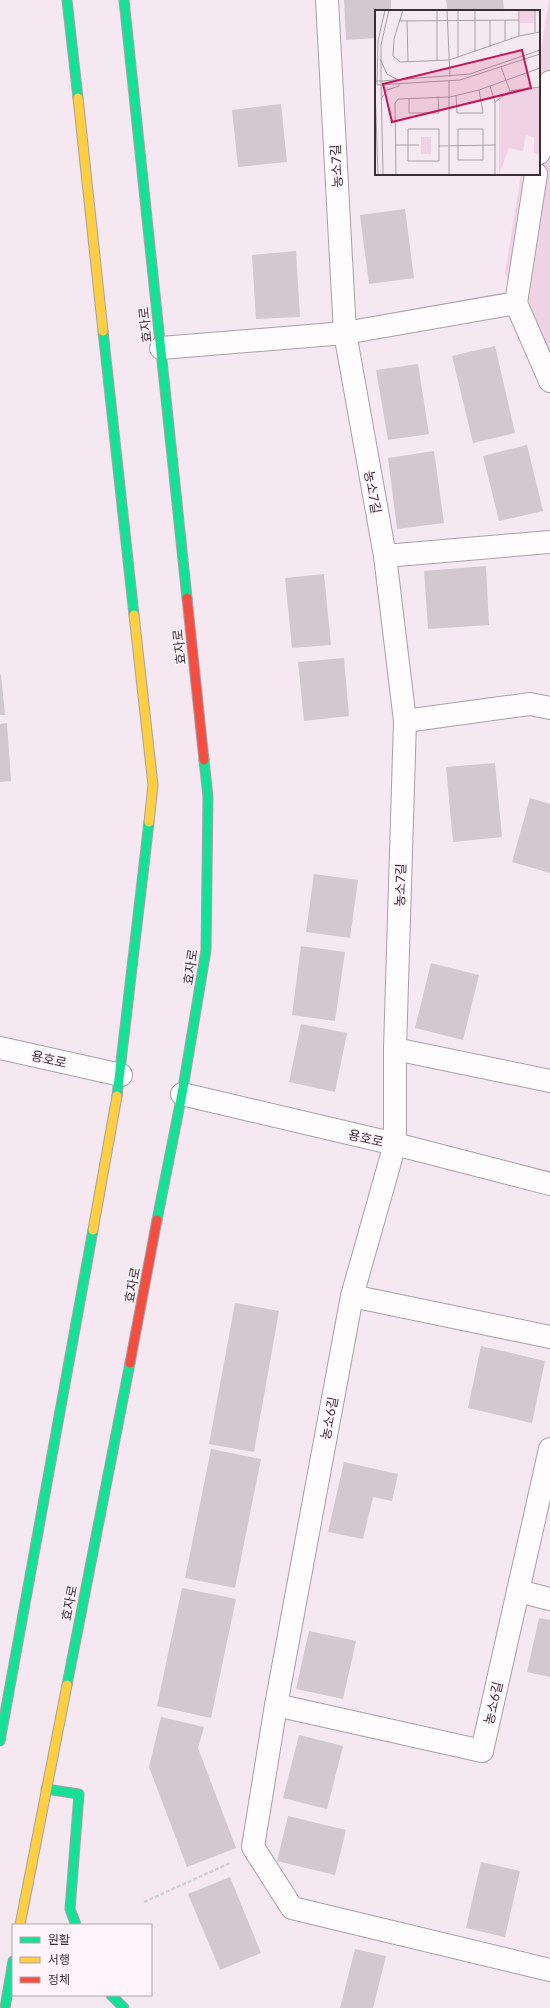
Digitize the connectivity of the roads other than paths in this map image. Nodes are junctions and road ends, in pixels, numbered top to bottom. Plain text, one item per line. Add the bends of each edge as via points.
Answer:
1 (67, 0) edge
2 (124, 0) edge
3 (327, 0) edge
4 (550, 82) edge
5 (540, 147) edge
6 (536, 175) edge
7 (516, 303) junction
8 (345, 333) junction
9 (161, 348) junction
10 (550, 381) edge
11 (550, 542) edge
12 (385, 556) junction
13 (550, 708) edge
14 (405, 721) junction
15 (0, 1048) edge
16 (395, 1049) junction
17 (121, 1075) junction
18 (550, 1081) edge
19 (182, 1094) junction
20 (395, 1144) junction
21 (550, 1184) edge
22 (352, 1296) junction
23 (550, 1337) edge
24 (550, 1449) edge
25 (518, 1591) junction
26 (550, 1598) edge
27 (276, 1705) junction
28 (0, 1741) edge
29 (46, 1789) junction
30 (20, 1924) edge
31 (76, 1924) edge
32 (12, 1967) edge
33 (550, 1970) edge
34 (113, 1996) edge
35 (5, 2008) edge
36 (124, 2008) edge

1 - 17 street via 153,785
2 - 9 street, 효자로
3 - 8 street, 농소7길
4 - 5 street
6 - 7 street
7 - 8 street
7 - 10 street
8 - 9 street
8 - 12 street, 농소7길
9 - 19 street, 효자로 via 208,797 206,950
11 - 12 street
12 - 14 street, 농소7길
13 - 14 street via 530,704
14 - 16 street, 농소7길
15 - 17 street, 용호로
16 - 18 street
16 - 20 street, 농소7길
17 - 28 street
19 - 20 street, 용호로
19 - 29 street, 효자로
20 - 21 street, 용호로
20 - 22 street, 농소6길
22 - 23 street
22 - 27 street, 농소6길
24 - 25 street, 농소6길
25 - 26 street
25 - 27 street, 농소6길 via 482,1751
27 - 33 street, 농소6길 via 253,1847 292,1908
29 - 30 street, 효자로
29 - 31 street via 79,1794 70,1909
32 - 35 street
34 - 36 street

